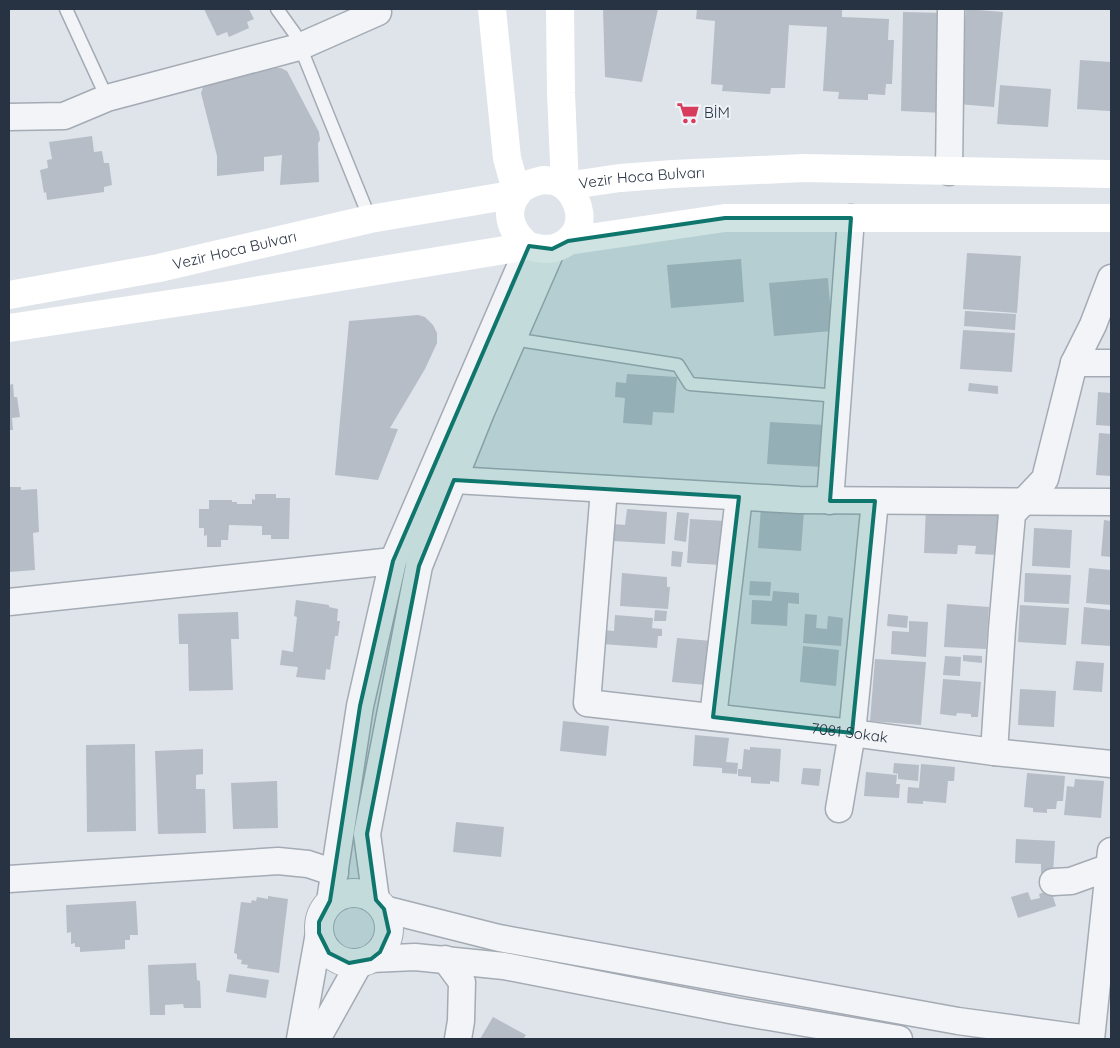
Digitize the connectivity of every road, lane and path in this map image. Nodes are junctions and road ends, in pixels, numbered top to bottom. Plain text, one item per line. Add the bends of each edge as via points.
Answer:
1 (66, 9) edge
2 (277, 9) edge
3 (492, 9) edge
4 (560, 9) edge
5 (951, 9) edge
6 (378, 12) dead end
7 (300, 47) junction
8 (108, 98) junction
9 (9, 116) edge
10 (949, 172) junction
11 (1111, 174) edge
12 (565, 186) junction
13 (517, 194) junction
14 (851, 218) junction
15 (1111, 218) edge
16 (370, 219) junction
17 (550, 246) junction
18 (1111, 278) edge
19 (9, 295) edge
20 (9, 328) edge
21 (513, 339) junction
22 (1074, 363) junction
23 (1111, 363) edge
24 (838, 396) junction
25 (454, 480) junction
26 (604, 489) junction
27 (739, 497) junction
28 (830, 501) junction
29 (875, 501) junction
30 (1111, 502) edge
31 (1023, 503) junction
32 (393, 561) junction
33 (9, 602) edge
34 (714, 716) junction
35 (852, 733) junction
36 (994, 752) junction
37 (1111, 764) edge
38 (840, 809) dead end
39 (1110, 859) edge
40 (334, 873) junction
41 (9, 879) edge
42 (1053, 882) dead end
43 (330, 901) junction
44 (380, 904) junction
45 (319, 933) junction
46 (445, 959) junction
47 (365, 960) junction
48 (300, 1039) edge
49 (317, 1039) edge
50 (458, 1039) edge
51 (899, 1039) edge
52 (1090, 1039) edge

1 - 8 lane
2 - 7 lane
3 - 13 main road via 507,158
4 - 12 main road
5 - 10 street
6 - 7 street
7 - 8 street
7 - 16 lane
8 - 9 street via 64,116
10 - 11 main road, Vezir Hoca Bulvarı
10 - 12 main road, Vezir Hoca Bulvarı via 804,168 620,178
12 - 13 main road, Vezir Hoca Bulvarı via 543,180 532,182
12 - 17 main road via 578,205 578,228
13 - 16 main road, Vezir Hoca Bulvarı
13 - 17 main road via 510,208 513,230 520,239
14 - 15 main road
14 - 17 main road via 726,218
14 - 24 street
16 - 19 main road, Vezir Hoca Bulvarı via 159,268
17 - 20 main road
17 - 21 street
17 - 32 street
18 - 22 street
21 - 24 lane via 678,365 690,384
21 - 25 street
22 - 23 street
22 - 31 street via 1045,479
24 - 28 street
25 - 26 street
25 - 44 street via 419,566 367,834
26 - 27 street
26 - 34 street, 7081 Sokak via 587,703
27 - 28 street
27 - 34 street
28 - 29 street
29 - 31 street
29 - 35 street
30 - 31 street
31 - 36 street via 1012,514
32 - 33 street
32 - 40 street via 360,706
34 - 35 street, 7081 Sokak
35 - 36 street, 7081 Sokak
35 - 38 street
36 - 37 street, 7081 Sokak
39 - 42 street via 1071,881
39 - 52 street
40 - 41 street via 308,864 278,861
40 - 43 street
43 - 44 street via 353,892 365,894
43 - 45 street via 322,910
44 - 47 street via 388,920 389,932 380,952
44 - 52 street via 499,938 958,1021
45 - 47 street via 322,944 333,956 349,963
45 - 48 street
46 - 47 street
46 - 50 street via 462,982
46 - 51 street via 504,966 734,1012
47 - 49 street

